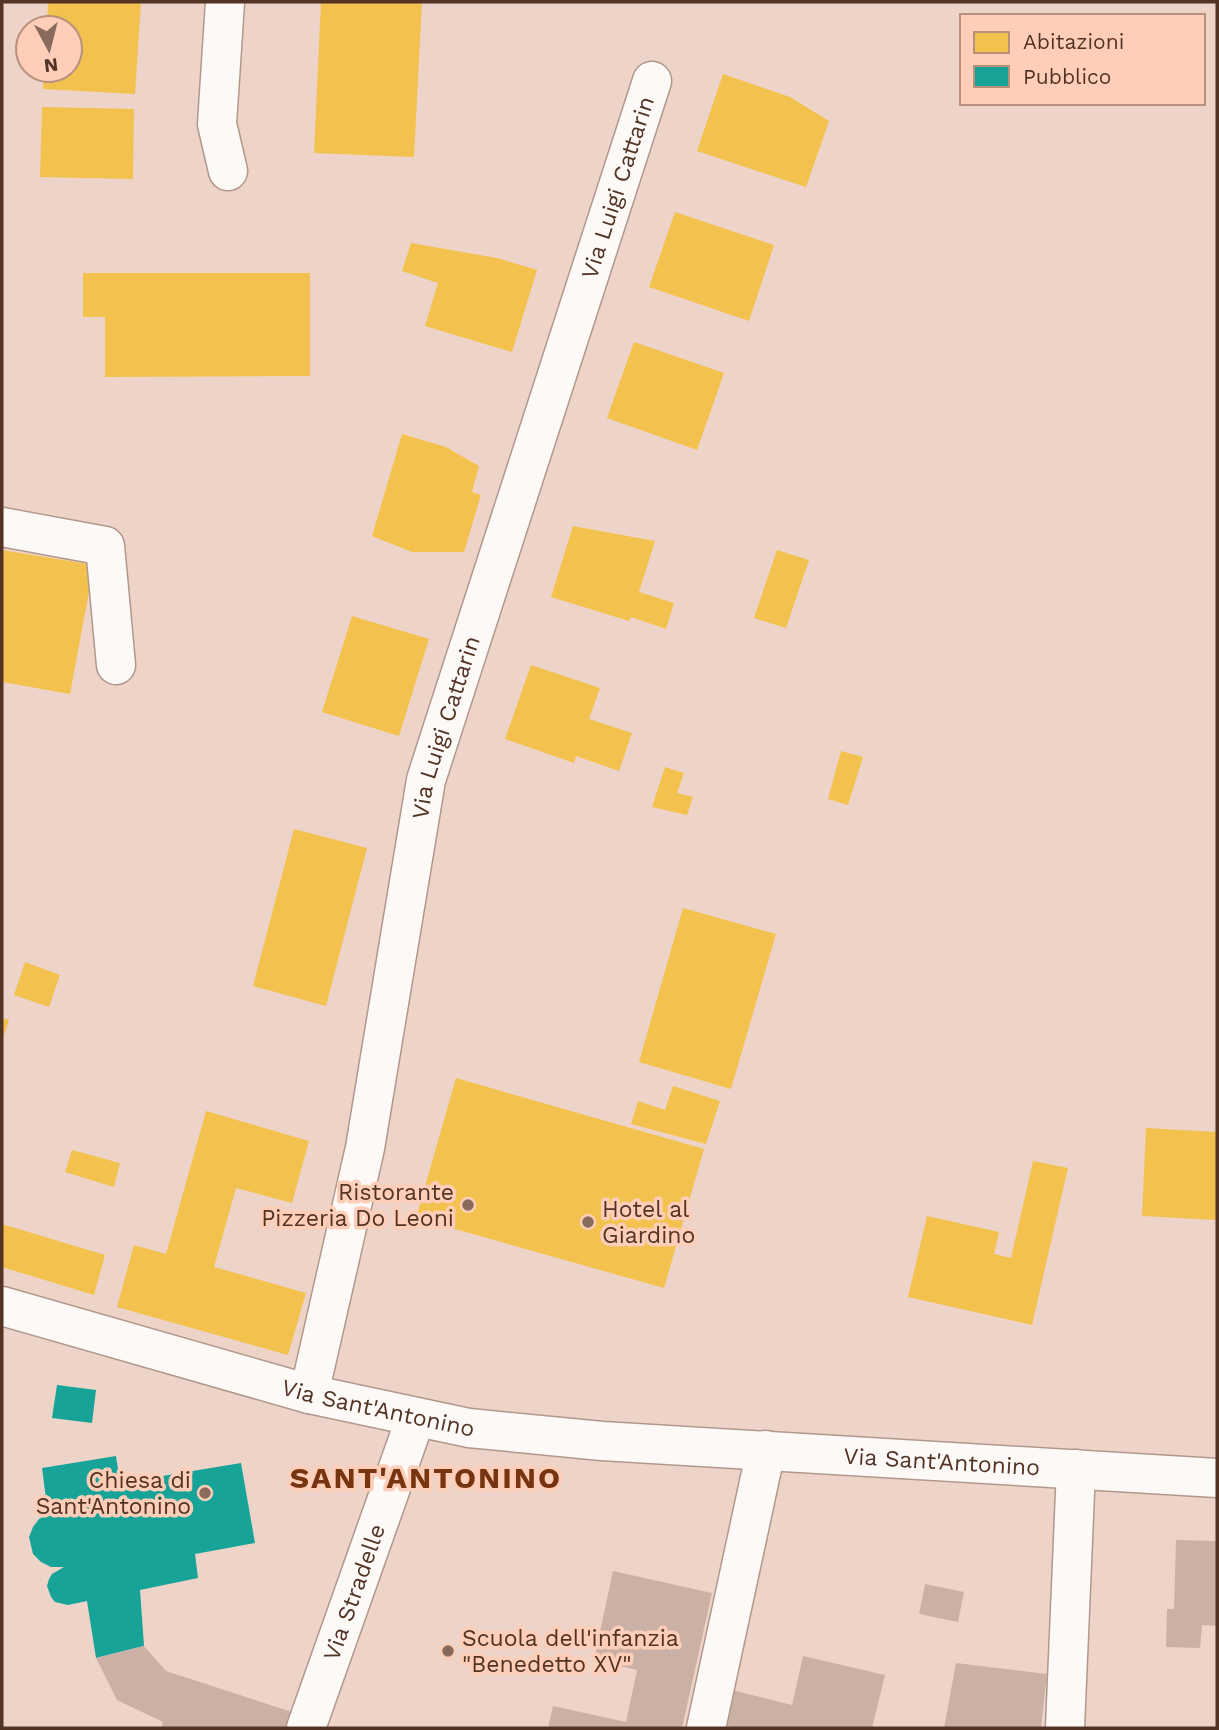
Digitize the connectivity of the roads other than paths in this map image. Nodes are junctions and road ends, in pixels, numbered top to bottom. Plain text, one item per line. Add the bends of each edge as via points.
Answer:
1 (225, 2) edge
2 (652, 81) dead end
3 (228, 171) dead end
4 (2, 527) edge
5 (116, 665) dead end
6 (2, 1306) edge
7 (309, 1394) junction
8 (416, 1417) junction
9 (766, 1450) junction
10 (1076, 1469) junction
11 (1217, 1478) edge
12 (306, 1728) edge
13 (706, 1728) edge
14 (1065, 1728) edge

1 - 3 street via 217,124
2 - 7 street, Via Luigi Cattarin via 426,780 365,1148
4 - 5 street via 105,546
6 - 7 street, Via Sant'Antonino
7 - 8 street, Via Sant'Antonino
8 - 9 street, Via Sant'Antonino via 469,1428 589,1440
8 - 12 street, Via Stradelle
9 - 10 street, Via Sant'Antonino
9 - 13 street
10 - 11 street, Via Sant'Antonino
10 - 14 street

